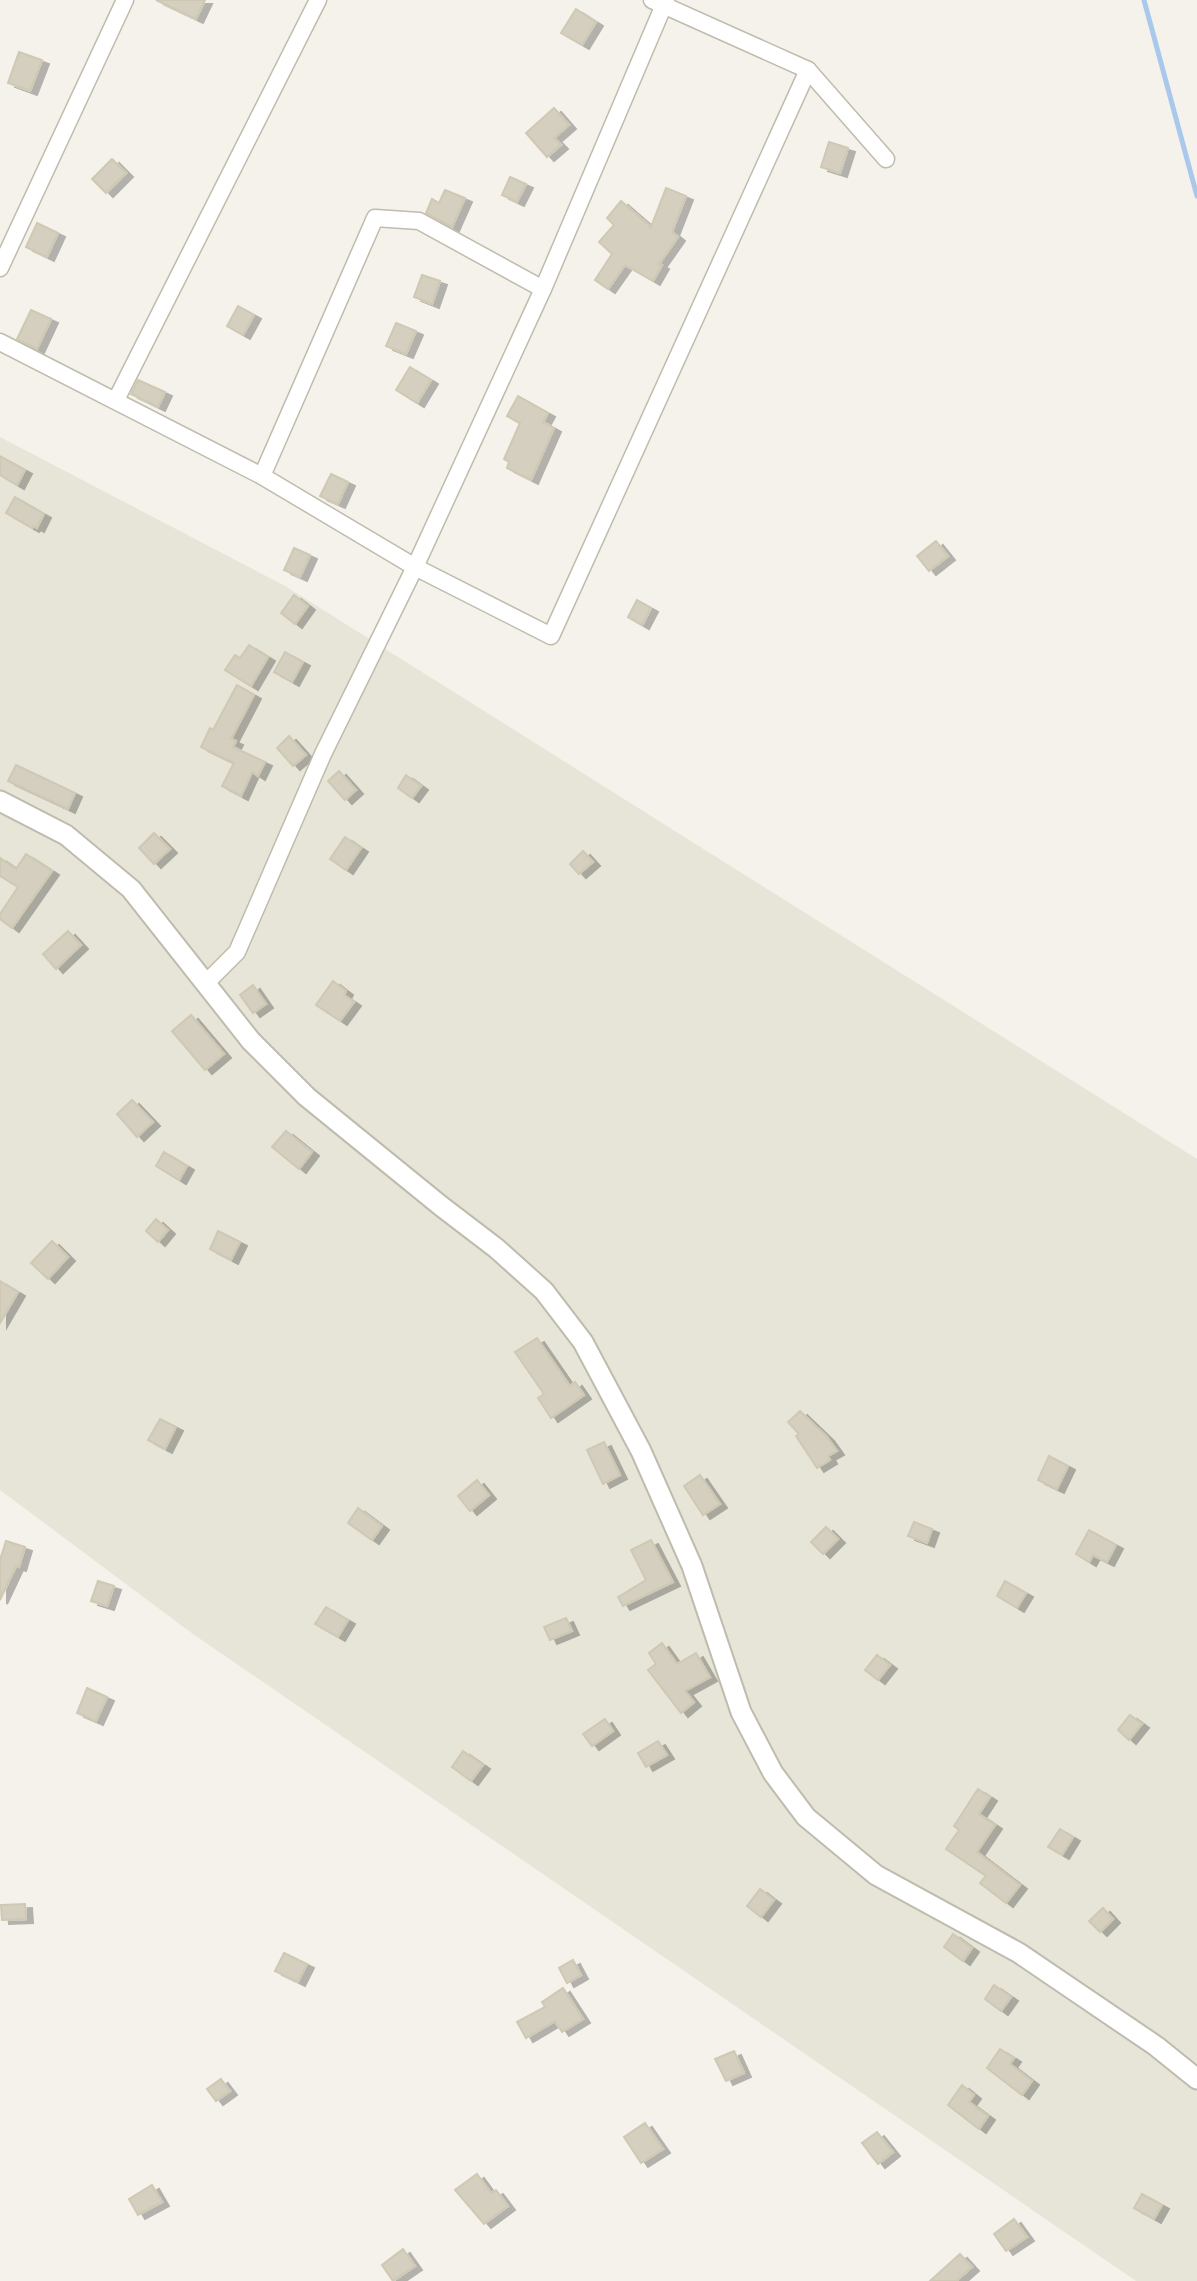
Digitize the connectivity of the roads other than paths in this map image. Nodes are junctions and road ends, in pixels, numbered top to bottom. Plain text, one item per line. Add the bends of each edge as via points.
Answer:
1 (125, 0) edge
2 (318, 0) edge
3 (661, 2) edge
4 (808, 70) junction
5 (886, 159) dead end
6 (0, 268) edge
7 (543, 289) junction
8 (0, 342) edge
9 (116, 400) junction
10 (262, 476) junction
11 (415, 567) junction
12 (0, 801) edge
13 (206, 983) junction
14 (1197, 2079) edge

1 - 6 street
2 - 9 street
3 - 4 street
3 - 7 street
4 - 5 street
4 - 11 street via 551,636
7 - 10 street via 418,221 375,218
7 - 11 street
8 - 9 street
9 - 10 street
10 - 11 street
11 - 13 street via 323,754 237,952
12 - 13 street via 66,835 131,889
13 - 14 street via 251,1041 307,1097 496,1248 544,1291 583,1342 641,1451 692,1566 741,1712 772,1773 806,1817 876,1875 1019,1953

